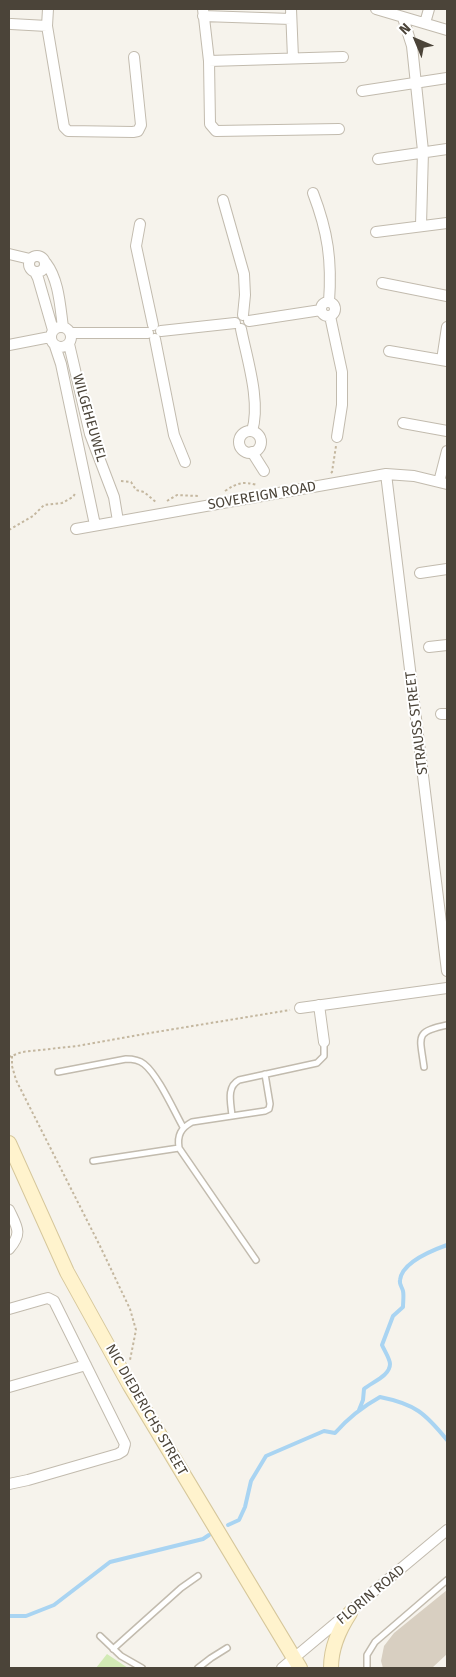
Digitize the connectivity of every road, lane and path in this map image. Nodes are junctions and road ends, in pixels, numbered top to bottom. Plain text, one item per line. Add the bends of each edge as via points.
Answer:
1 (48, 9) edge
2 (376, 9) edge
3 (429, 9) edge
4 (203, 13) edge
5 (291, 14) edge
6 (403, 18) junction
7 (425, 23) junction
8 (9, 24) edge
9 (47, 26) junction
10 (447, 30) edge
11 (134, 57) dead end
12 (343, 57) dead end
13 (293, 58) junction
14 (209, 61) junction
15 (447, 78) edge
16 (416, 82) junction
17 (362, 91) dead end
18 (338, 129) dead end
19 (447, 149) edge
20 (423, 152) junction
21 (378, 159) dead end
22 (314, 193) dead end
23 (223, 200) dead end
24 (447, 223) edge
25 (140, 224) dead end
26 (421, 225) junction
27 (376, 232) dead end
28 (9, 254) edge
29 (30, 259) junction
30 (46, 263) junction
31 (34, 272) junction
32 (382, 283) dead end
33 (447, 296) edge
34 (329, 302) junction
35 (321, 310) junction
36 (330, 316) junction
37 (246, 318) junction
38 (238, 326) junction
39 (447, 327) edge
40 (154, 332) junction
41 (58, 334) junction
42 (9, 345) edge
43 (389, 350) dead end
44 (444, 360) edge
45 (403, 423) dead end
46 (447, 431) edge
47 (252, 432) junction
48 (337, 437) joint
49 (447, 451) edge
50 (252, 452) junction
51 (185, 462) dead end
52 (264, 471) dead end
53 (324, 474) dead end
54 (386, 474) junction
55 (108, 480) junction
56 (443, 483) edge
57 (88, 485) junction
58 (259, 486) dead end
59 (225, 491) dead end
60 (200, 496) dead end
61 (118, 521) junction
62 (95, 525) junction
63 (76, 529) dead end
64 (9, 530) edge
65 (447, 569) edge
66 (420, 573) dead end
67 (447, 645) edge
68 (430, 647) dead end
69 (447, 971) edge
70 (447, 988) edge
71 (319, 1005) junction
72 (300, 1008) joint
73 (447, 1025) edge
74 (324, 1042) joint
75 (10, 1056) edge
76 (424, 1067) dead end
77 (58, 1072) dead end
78 (265, 1074) junction
79 (232, 1116) junction
80 (183, 1127) junction
81 (9, 1143) edge
82 (180, 1148) junction
83 (93, 1161) dead end
84 (9, 1210) edge
85 (9, 1249) edge
86 (256, 1260) dead end
87 (9, 1309) edge
88 (86, 1365) junction
89 (129, 1384) junction
90 (9, 1387) edge
91 (9, 1484) edge
92 (447, 1530) edge
93 (198, 1576) dead end
94 (447, 1580) edge
95 (350, 1612) junction
96 (100, 1636) dead end
97 (227, 1648) dead end
98 (113, 1649) junction
99 (297, 1663) edge
100 (142, 1668) edge
101 (198, 1668) edge
102 (282, 1668) edge
103 (331, 1668) edge
104 (367, 1668) edge

1 - 9 street
2 - 6 street
3 - 7 street
4 - 5 street
4 - 14 street
5 - 13 street
6 - 7 street
6 - 16 street via 412,46
7 - 10 street
8 - 9 street
9 - 11 street via 64,127 68,131 138,131 141,126
12 - 13 street
13 - 14 street
14 - 18 street via 210,124 216,131
15 - 16 street
16 - 17 street
16 - 20 street
19 - 20 street
20 - 21 street
20 - 26 street
22 - 34 street via 327,240 331,272
23 - 37 street via 244,274
24 - 26 street
25 - 40 street via 136,246
26 - 27 street
28 - 29 street
29 - 30 street via 41,256
29 - 31 street via 30,268
30 - 31 street via 41,271
30 - 41 street via 53,276
31 - 41 street
32 - 33 street
34 - 35 street via 323,304
34 - 36 street via 335,308
35 - 36 street
35 - 37 street
36 - 48 street via 342,372 342,405
37 - 38 street via 237,317
38 - 40 street
38 - 47 street via 256,415
39 - 44 street
40 - 41 street
40 - 51 street via 174,435
41 - 42 street
41 - 55 street, WILGEHEUWEL via 62,347 69,344 90,434
41 - 57 street, WILGEHEUWEL via 61,364
43 - 44 street
45 - 46 street
47 - 50 street via 259,436 260,444
47 - 50 street via 244,433 239,444 244,451
48 - 53 path via 332,472
49 - 56 street
50 - 52 street
54 - 56 street, SOVEREIGN ROAD
54 - 61 street, SOVEREIGN ROAD
54 - 69 street, STRAUSS STREET
55 - 60 path via 131,482 136,490 144,492 157,503 177,495
55 - 61 street, WILGEHEUWEL
57 - 62 street, WILGEHEUWEL
57 - 64 path via 62,504 44,505 33,516
58 - 59 path via 242,482
61 - 62 street, SOVEREIGN ROAD
62 - 63 street, SOVEREIGN ROAD
65 - 66 street
67 - 68 street
70 - 71 street
71 - 72 street
71 - 74 street
72 - 75 path
73 - 76 lane via 430,1029 422,1035
74 - 78 lane via 324,1056 317,1063
75 - 89 path via 16,1080 130,1309 136,1330
77 - 80 lane via 126,1059 142,1063 154,1076
78 - 79 lane via 234,1082 230,1092
78 - 79 lane via 269,1109
79 - 80 lane via 192,1122
80 - 82 lane via 179,1135
81 - 89 street, NIC DIEDERICHS STREET via 67,1272
82 - 83 lane
82 - 86 lane
84 - 85 street via 18,1235
87 - 88 street via 48,1298 54,1301
88 - 90 street
88 - 91 street via 125,1444 123,1451
89 - 99 street, NIC DIEDERICHS STREET
92 - 95 street, FLORIN ROAD
93 - 98 lane
94 - 104 lane via 375,1642 367,1656
95 - 99 street, FLORIN ROAD
95 - 103 street via 335,1642
96 - 98 lane
97 - 101 lane
98 - 100 lane
99 - 102 street, FLORIN ROAD

